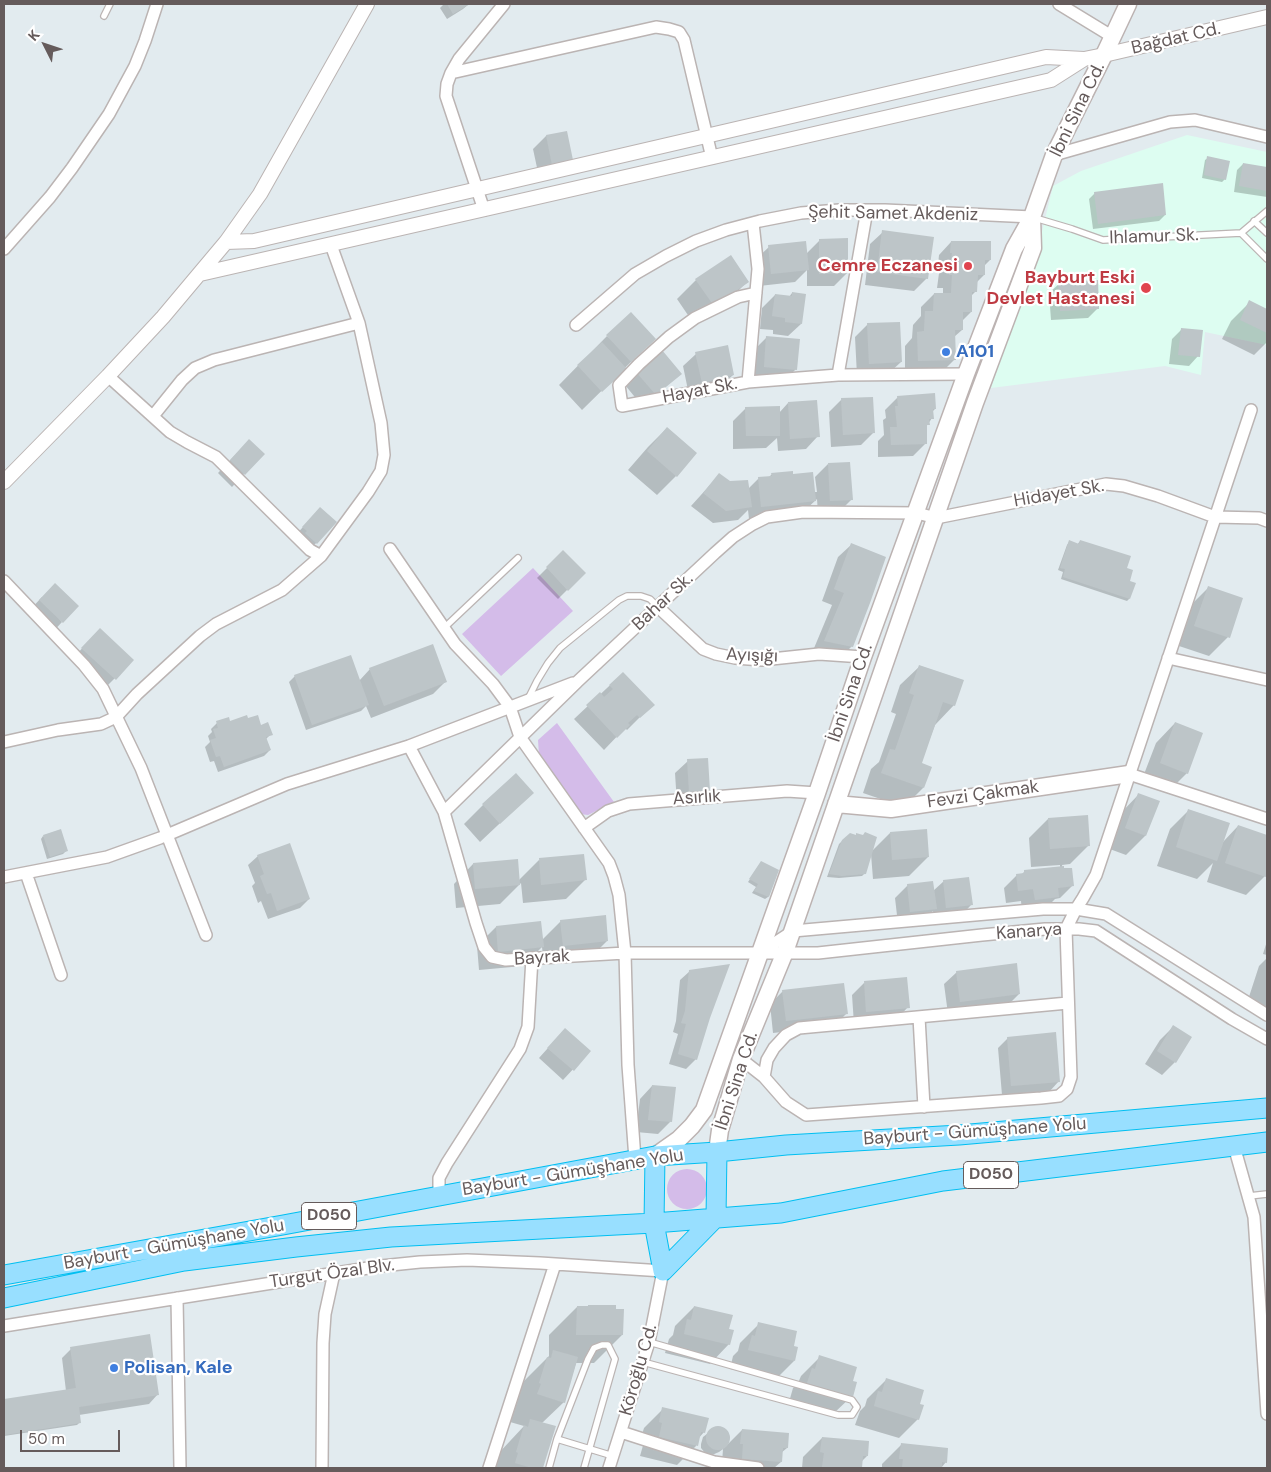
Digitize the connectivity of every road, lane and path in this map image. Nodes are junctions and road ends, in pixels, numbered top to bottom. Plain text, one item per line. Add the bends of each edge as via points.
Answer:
1 (110, 4) edge
2 (157, 4) edge
3 (367, 4) edge
4 (504, 4) edge
5 (1059, 4) edge
6 (1128, 4) edge
7 (104, 16) dead end
8 (1267, 17) edge
9 (1113, 37) junction
10 (1104, 55) junction
11 (1084, 58) junction
12 (451, 73) junction
13 (707, 136) junction
14 (1267, 136) edge
15 (1054, 155) junction
16 (712, 158) junction
17 (476, 190) junction
18 (484, 210) junction
19 (867, 210) junction
20 (1267, 210) edge
21 (1032, 218) junction
22 (1254, 221) junction
23 (753, 223) junction
24 (1242, 233) junction
25 (1267, 233) edge
26 (226, 242) junction
27 (331, 244) junction
28 (4, 249) edge
29 (1267, 259) edge
30 (200, 274) junction
31 (756, 293) junction
32 (359, 323) junction
33 (576, 325) dead end
34 (966, 374) junction
35 (838, 375) junction
36 (108, 376) junction
37 (748, 382) junction
38 (1251, 410) dead end
39 (153, 416) junction
40 (4, 482) edge
41 (917, 513) junction
42 (1215, 517) junction
43 (936, 518) junction
44 (1267, 520) edge
45 (390, 549) dead end
46 (321, 556) junction
47 (518, 558) dead end
48 (4, 581) edge
49 (658, 607) junction
50 (444, 628) junction
51 (863, 657) junction
52 (1168, 658) junction
53 (1267, 680) edge
54 (577, 682) junction
55 (528, 701) junction
56 (510, 707) junction
57 (116, 718) junction
58 (520, 738) junction
59 (4, 742) edge
60 (409, 746) junction
61 (1129, 774) junction
62 (817, 793) junction
63 (836, 804) junction
64 (444, 812) junction
65 (1267, 819) edge
66 (584, 828) junction
67 (168, 835) junction
68 (26, 873) junction
69 (4, 877) edge
70 (1076, 909) junction
71 (1066, 929) junction
72 (793, 931) junction
73 (206, 936) dead end
74 (761, 952) junction
75 (785, 952) junction
76 (625, 953) junction
77 (532, 958) junction
78 (61, 974) dead end
79 (1068, 1003) junction
80 (1267, 1015) edge
81 (918, 1017) junction
82 (1267, 1039) edge
83 (741, 1059) junction
84 (764, 1077) junction
85 (924, 1106) junction
86 (1267, 1108) edge
87 (1267, 1142) edge
88 (1234, 1146) junction
89 (717, 1152) junction
90 (654, 1156) junction
91 (635, 1159) junction
92 (1267, 1194) edge
93 (439, 1195) junction
94 (1249, 1196) junction
95 (716, 1218) junction
96 (654, 1223) junction
97 (555, 1264) junction
98 (663, 1271) junction
99 (334, 1273) junction
100 (4, 1275) edge
101 (4, 1298) edge
102 (177, 1298) junction
103 (4, 1326) edge
104 (649, 1342) junction
105 (643, 1362) junction
106 (1267, 1414) edge
107 (621, 1432) junction
108 (557, 1439) junction
109 (589, 1449) junction
110 (613, 1456) junction
111 (180, 1468) edge
112 (322, 1468) edge
113 (489, 1468) edge
114 (549, 1468) edge
115 (584, 1468) edge
116 (609, 1468) edge
117 (758, 1468) edge

1 - 7 lane
2 - 28 street via 135,66 109,114 50,197
3 - 26 street via 260,194
4 - 12 street
5 - 9 street
6 - 9 main road, İbni Sina Cd.
8 - 10 street, Bağdat Cd.
9 - 10 main road, İbni Sina Cd.
10 - 11 street, Bağdat Cd.
10 - 15 main road, İbni Sina Cd.
11 - 13 street, Bağdat Cd. via 1046,57
11 - 16 street via 1051,80
12 - 13 street via 656,27 669,29 678,32 684,40
12 - 17 street via 446,96
13 - 16 street
13 - 17 street, Bağdat Cd.
14 - 15 street via 1195,120 1170,122
15 - 21 main road, İbni Sina Cd.
16 - 18 street
17 - 18 street
17 - 26 street, Bağdat Cd. via 254,241
18 - 27 street
19 - 21 street, Şehit Samet Akdeniz
19 - 23 street, Şehit Samet Akdeniz via 801,213
19 - 35 street
20 - 22 lane
21 - 24 lane, Ihlamur Sk. via 1102,240
21 - 34 main road, İbni Sina Cd. via 1014,249
21 - 43 main road, İbni Sina Cd. via 1033,248
22 - 24 lane
22 - 25 lane
23 - 31 street via 758,268
23 - 33 street, Şehit Samet Akdeniz via 696,241 634,274
24 - 29 lane
26 - 30 street
27 - 30 street
27 - 32 street
30 - 36 street
31 - 37 street
31 - 37 street, Hayat Sk. via 738,297 695,318 638,364 619,385 622,406
32 - 39 street via 214,360 195,368
32 - 46 street via 381,423 384,455 381,471 368,492
34 - 35 street, Hayat Sk.
34 - 41 main road, İbni Sina Cd.
35 - 37 street, Hayat Sk.
36 - 39 street
36 - 40 street
38 - 42 street
39 - 46 street via 170,432 216,457 310,550
41 - 43 street, Bahar Sk.
41 - 49 street, Bahar Sk. via 803,512 767,517 733,537
41 - 51 main road, İbni Sina Cd.
42 - 43 street, Hidayet Sk. via 1158,496 1106,484
42 - 44 street, Hidayet Sk.
42 - 52 street
43 - 63 main road, İbni Sina Cd.
45 - 50 street
46 - 57 street via 282,590 216,624 200,636 137,694
47 - 50 lane
48 - 57 street via 84,665 103,689
49 - 51 street, Ayışığı via 704,649 716,654 762,660 819,654
49 - 54 street, Bahar Sk.
49 - 55 lane via 642,596 627,596 619,600 560,648 537,681
50 - 56 street
51 - 62 main road, İbni Sina Cd.
52 - 53 street
52 - 61 street
54 - 55 street
54 - 58 street, Bahar Sk.
55 - 56 street
56 - 58 street
56 - 60 street
57 - 59 street via 102,724
57 - 67 street via 141,768
58 - 64 street, Bahar Sk.
58 - 66 street
60 - 64 street, Bayrak
60 - 67 street via 287,784
61 - 63 main road, Fevzi Çakmak via 890,809
61 - 65 street
61 - 70 street via 1096,875
62 - 66 street, Asırlık via 787,791 629,804 608,811
62 - 74 main road, İbni Sina Cd.
63 - 72 main road, İbni Sina Cd.
64 - 77 street, Bayrak via 484,947 492,957 506,960
66 - 76 street via 609,863 614,876
67 - 68 street via 107,857
67 - 73 street
68 - 69 street
68 - 78 street
70 - 71 street
70 - 72 street via 1043,909
70 - 80 street via 1106,914
71 - 75 street, Kanarya via 818,952
71 - 79 street
71 - 82 street, Kanarya via 1096,932
72 - 74 street
72 - 75 main road, İbni Sina Cd.
74 - 75 street, Kanarya
74 - 76 street, Bayrak
74 - 90 main road, İbni Sina Cd. via 704,1110 679,1139
75 - 83 main road, İbni Sina Cd.
76 - 77 street, Bayrak
76 - 91 street
77 - 93 street via 528,1027 520,1050 446,1163 439,1178
79 - 81 street
79 - 85 street via 1071,1077 1067,1089 1058,1096
81 - 84 street via 799,1028 786,1035 774,1048 767,1060
81 - 85 street
83 - 84 street
83 - 89 main road, İbni Sina Cd. via 720,1130
84 - 85 street via 786,1102 806,1115
86 - 89 highway, Bayburt - Gümüşhane Yolu / D050
87 - 88 highway, Bayburt - Gümüşhane Yolu / D050
88 - 94 street
88 - 95 highway, Bayburt - Gümüşhane Yolu / D050 via 943,1181 781,1212
89 - 90 highway, Bayburt - Gümüşhane Yolu / D050
89 - 95 highway
90 - 91 highway, Bayburt - Gümüşhane Yolu / D050
90 - 96 highway
91 - 93 highway, Bayburt - Gümüşhane Yolu / D050
92 - 94 lane
93 - 100 highway, Bayburt - Gümüşhane Yolu / D050
94 - 106 street via 1254,1217
95 - 96 highway, Bayburt - Gümüşhane Yolu / D050
95 - 98 highway
96 - 98 highway
96 - 101 highway, Bayburt - Gümüşhane Yolu / D050 via 391,1237 296,1247 184,1261
97 - 98 street, Turgut Özal Blv.
97 - 99 street, Turgut Özal Blv. via 467,1260 420,1262
97 - 113 street
98 - 104 street, Köroğlu Cd.
99 - 102 street, Turgut Özal Blv.
99 - 112 street via 325,1314 323,1343
102 - 103 street, Turgut Özal Blv.
102 - 111 street
104 - 105 street, Köroğlu Cd.
104 - 105 lane via 852,1400 857,1407 852,1414 838,1415
105 - 107 street, Köroğlu Cd.
107 - 110 street, Köroğlu Cd.
107 - 117 street via 714,1462
108 - 109 lane
108 - 109 lane via 588,1359 594,1348 608,1345 615,1359
108 - 114 lane
109 - 110 lane
109 - 115 lane
110 - 116 street, Köroğlu Cd.

